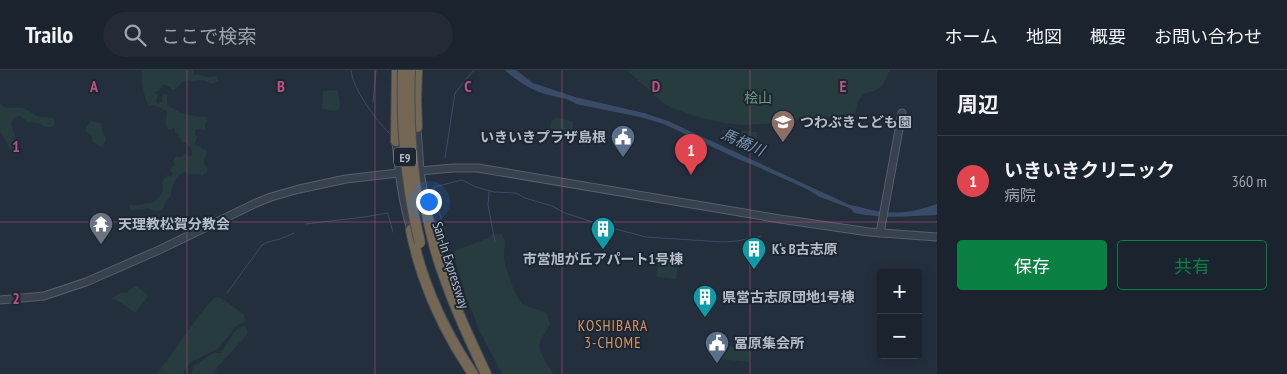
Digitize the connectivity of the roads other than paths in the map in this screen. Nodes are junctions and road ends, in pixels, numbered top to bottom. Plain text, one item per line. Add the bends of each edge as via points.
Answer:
1 (397, 70) edge
2 (403, 70) edge
3 (410, 70) edge
4 (417, 70) edge
5 (902, 113) dead end
6 (417, 127) joint
7 (396, 141) joint
8 (420, 171) junction
9 (398, 173) junction
10 (427, 214) joint
11 (411, 230) joint
12 (880, 233) junction
13 (937, 237) edge
14 (424, 243) junction
15 (0, 300) edge
16 (474, 374) edge
17 (482, 374) edge
18 (486, 374) edge

1 - 7 highway
2 - 14 highway, San-In Expressway / E9, bridge via 404,153 411,200
3 - 14 highway, San-In Expressway / E9, bridge via 411,153
4 - 6 highway
5 - 12 street
6 - 8 street
7 - 9 street
8 - 9 street
8 - 10 street
8 - 12 street via 478,168
9 - 11 street
9 - 15 street via 325,183 271,197 86,282 44,296
10 - 18 highway via 449,291
11 - 16 highway via 431,295 447,331
12 - 13 street
14 - 16 highway, San-In Expressway / E9 via 429,273 444,313
14 - 17 highway, San-In Expressway / E9 via 454,317

